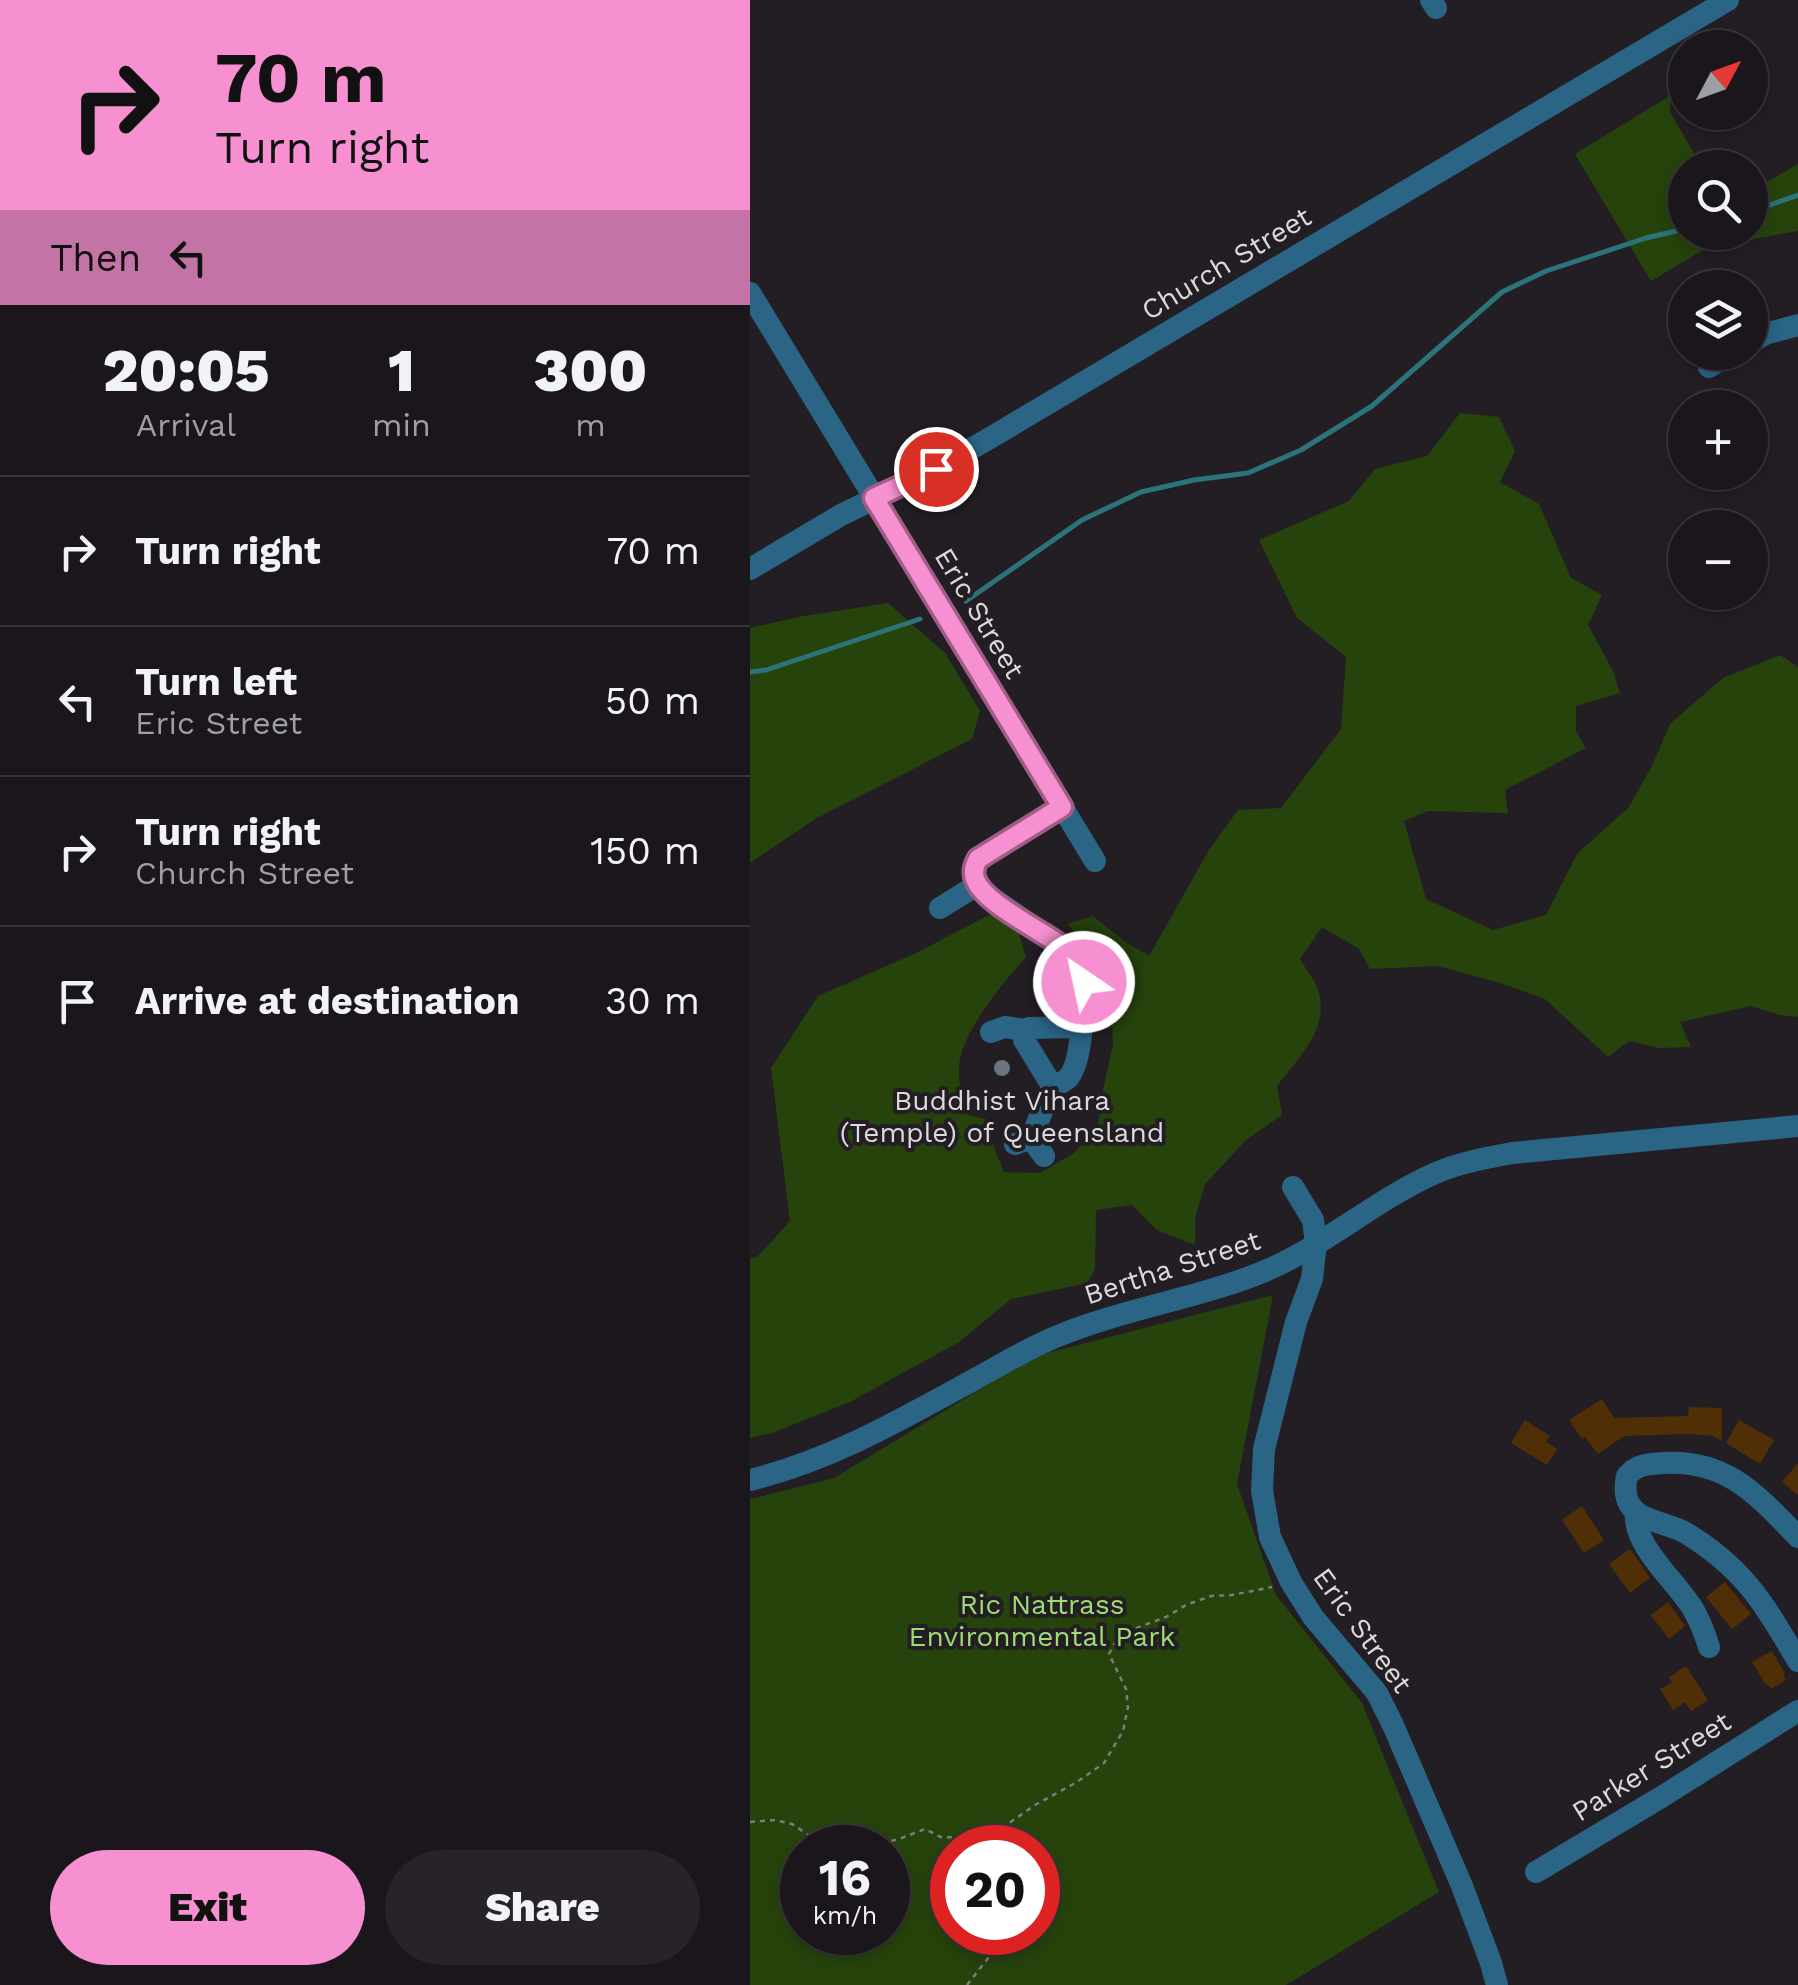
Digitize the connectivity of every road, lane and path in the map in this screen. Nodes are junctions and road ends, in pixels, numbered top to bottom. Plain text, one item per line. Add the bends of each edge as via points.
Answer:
1 (1728, 0) edge
2 (750, 294) edge
3 (1796, 329) edge
4 (1768, 334) edge
5 (874, 498) junction
6 (750, 569) edge
7 (1062, 807) junction
8 (1096, 861) dead end
9 (977, 885) junction
10 (940, 908) dead end
11 (1082, 1012) junction
12 (1025, 1030) junction
13 (991, 1032) dead end
14 (1052, 1085) junction
15 (1798, 1126) edge
16 (1030, 1146) dead end
17 (1293, 1187) dead end
18 (1316, 1243) junction
19 (750, 1480) edge
20 (1636, 1512) junction
21 (1798, 1537) edge
22 (1290, 1582) junction
23 (1709, 1646) dead end
24 (1798, 1661) edge
25 (1798, 1710) edge
26 (750, 1822) edge
27 (794, 1825) edge
28 (1007, 1825) edge
29 (1536, 1872) dead end
30 (990, 1955) edge
31 (966, 1985) edge
32 (1497, 1985) edge

1 - 5 street, Church Street via 990,438
2 - 5 street, Eric Street
3 - 4 street
5 - 6 street, Church Street
5 - 7 street, Eric Street
7 - 8 street, Eric Street
7 - 9 street via 978,859
9 - 10 street
9 - 11 street via 1072,953 1084,982
11 - 12 street via 1068,1028
11 - 14 street via 1073,1070
12 - 13 street
12 - 14 street via 1024,1040
14 - 16 street
15 - 18 street, Bertha Street via 1469,1162 1410,1186
17 - 18 street via 1313,1220
18 - 19 street, Bertha Street via 1242,1280 1056,1336 861,1440
18 - 22 street, Eric Street via 1264,1450 1270,1537
20 - 21 street via 1626,1493 1634,1469 1692,1464 1742,1483
20 - 23 street via 1641,1539 1692,1608
20 - 24 street via 1682,1531 1728,1562 1760,1597
22 - 28 path via 1211,1596 1120,1634 1109,1654 1126,1690 1123,1731 1104,1762
22 - 32 street, Eric Street via 1385,1709
25 - 29 street, Parker Street
26 - 27 path
30 - 31 path

